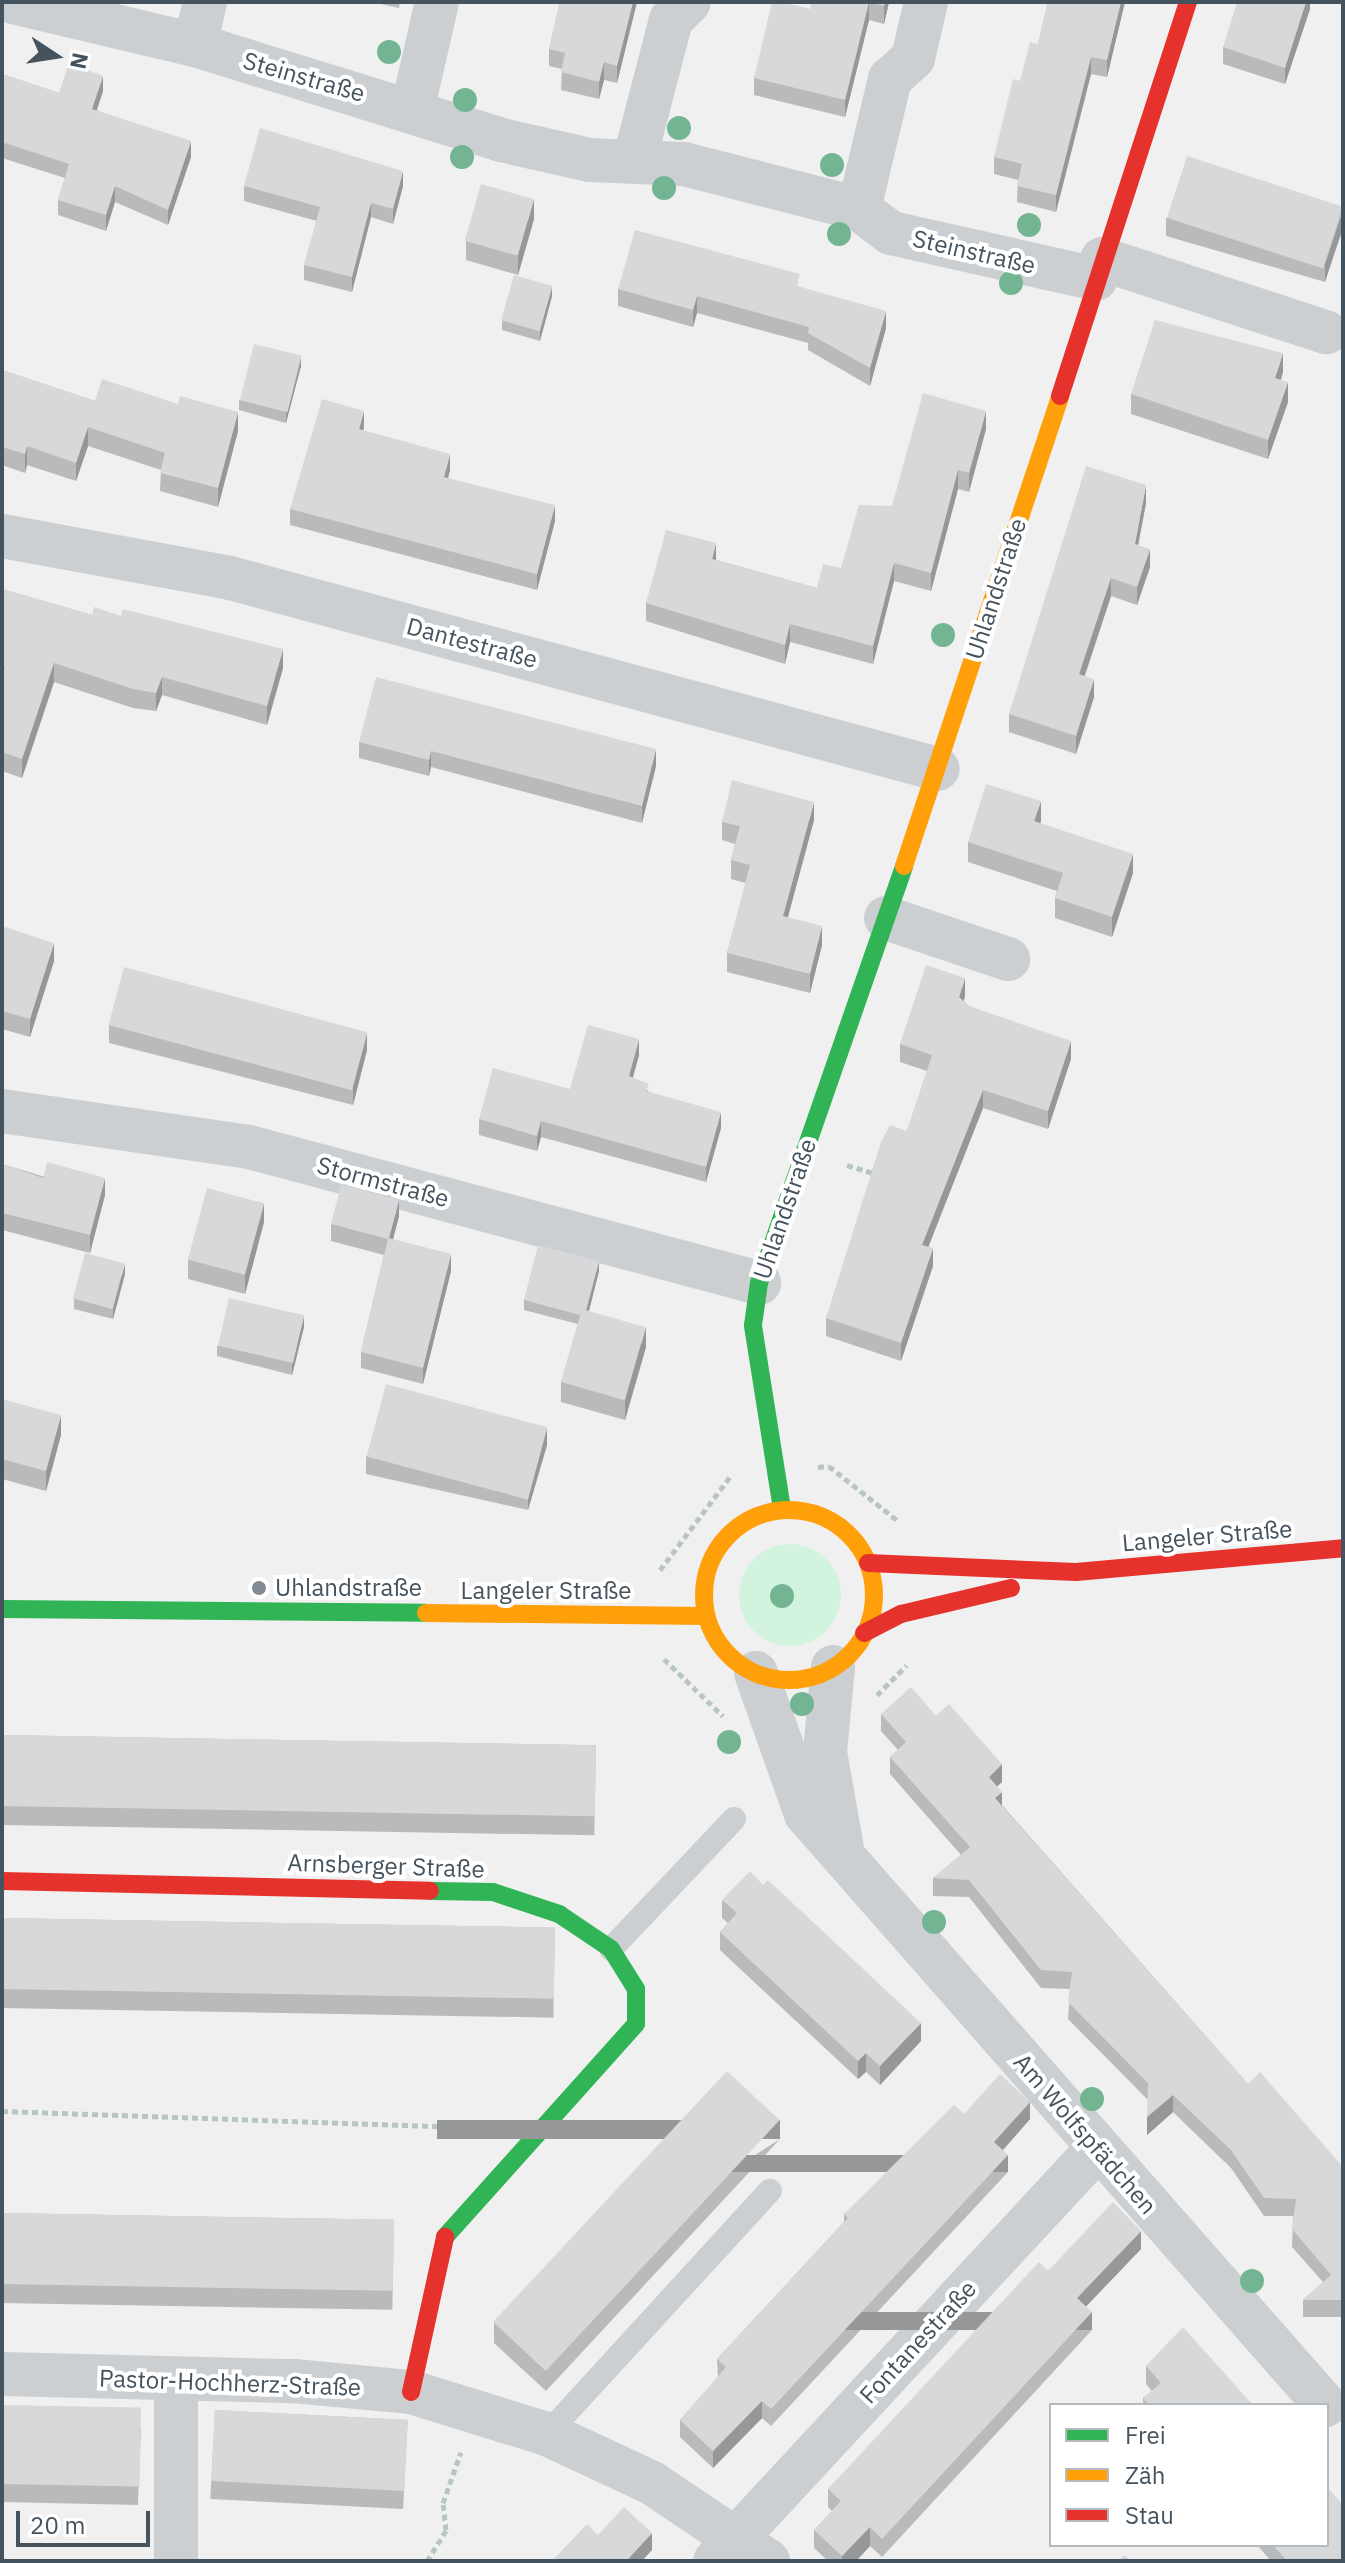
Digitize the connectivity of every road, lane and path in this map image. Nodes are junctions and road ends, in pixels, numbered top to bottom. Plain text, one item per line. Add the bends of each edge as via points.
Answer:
1 (13, 2) edge
2 (205, 2) edge
3 (437, 2) edge
4 (689, 2) edge
5 (926, 2) edge
6 (1188, 2) edge
7 (195, 45) junction
8 (412, 111) junction
9 (635, 158) junction
10 (859, 209) junction
11 (1099, 269) junction
12 (1326, 332) dead end
13 (2, 536) edge
14 (938, 769) junction
15 (886, 918) junction
16 (1008, 959) dead end
17 (2, 1111) edge
18 (759, 1283) junction
19 (782, 1509) junction
20 (1343, 1548) edge
21 (868, 1563) junction
22 (1076, 1572) junction
23 (2, 1609) edge
24 (706, 1616) junction
25 (864, 1633) junction
26 (833, 1667) junction
27 (756, 1673) junction
28 (734, 1819) dead end
29 (846, 1862) junction
30 (2, 1881) edge
31 (611, 1949) junction
32 (2, 2111) edge
33 (1098, 2148) junction
34 (518, 2159) junction
35 (770, 2191) dead end
36 (2, 2374) edge
37 (176, 2382) junction
38 (411, 2392) junction
39 (1323, 2403) edge
40 (1329, 2409) edge
41 (485, 2412) junction
42 (1343, 2425) edge
43 (547, 2434) junction
44 (741, 2552) edge
45 (176, 2561) edge
46 (427, 2561) edge

1 - 7 street, Steinstraße
2 - 7 street
3 - 8 street
4 - 9 street via 671,20
5 - 10 street via 913,58 890,79
6 - 11 street, Uhlandstraße
7 - 8 street, Steinstraße
8 - 9 street, Steinstraße via 590,160
9 - 10 street, Steinstraße
10 - 11 street, Steinstraße via 891,233
11 - 12 street
11 - 14 street, Uhlandstraße
13 - 14 street, Dantestraße via 230,578
14 - 15 street, Uhlandstraße
15 - 16 street
15 - 18 street, Uhlandstraße
17 - 18 street, Stormstraße via 249,1147
18 - 19 street, Uhlandstraße via 753,1325
19 - 21 street via 833,1522
19 - 24 street via 736,1528 720,1545 708,1567
20 - 22 street, Langeler Straße
21 - 22 street, Langeler Straße
21 - 25 street via 874,1598
22 - 25 street, Langeler Straße via 901,1614
23 - 24 street, Langeler Straße
24 - 27 street via 724,1651
25 - 26 street
26 - 27 street via 808,1678
26 - 29 street via 825,1752
27 - 29 street, Am Wolfspfädchen via 772,1702 795,1792
28 - 31 lane
29 - 33 street, Am Wolfspfädchen
30 - 31 street, Arnsberger Straße via 493,1892 559,1914
31 - 34 street, Arnsberger Straße via 636,1989 636,2024
32 - 34 path via 478,2124
33 - 39 street, Am Wolfspfädchen
33 - 44 street, Fontanestraße
34 - 38 street, Arnsberger Straße via 445,2236
35 - 43 lane
36 - 37 street, Pastor-Hochherz-Straße
37 - 38 street, Pastor-Hochherz-Straße via 294,2381
37 - 45 street
38 - 41 street, Pastor-Hochherz-Straße
40 - 42 street, Am Wolfspfädchen
41 - 43 street, Pastor-Hochherz-Straße
41 - 46 path via 451,2469 446,2530
43 - 44 street, Pastor-Hochherz-Straße via 652,2483

